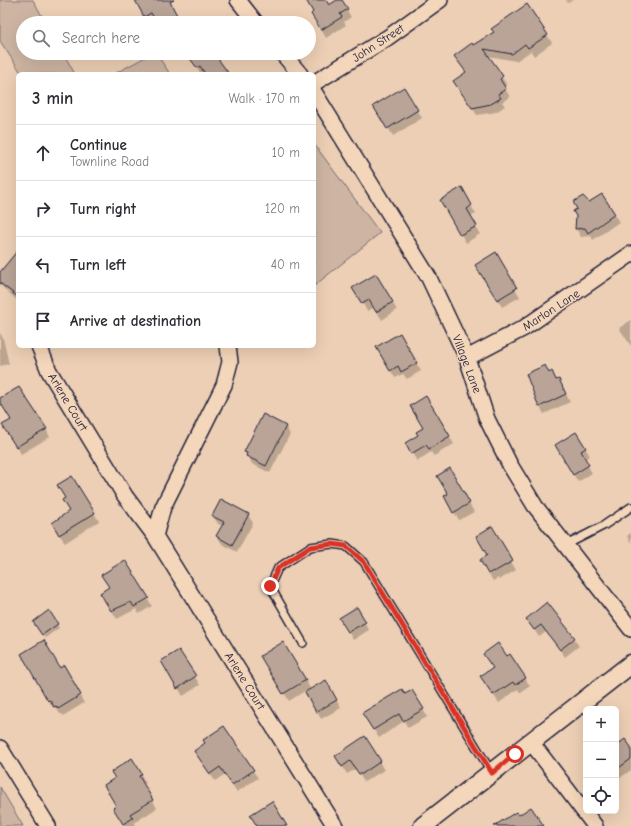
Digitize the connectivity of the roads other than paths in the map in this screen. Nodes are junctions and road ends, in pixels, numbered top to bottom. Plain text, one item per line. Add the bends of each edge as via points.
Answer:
1 (238, 0) edge
2 (440, 0) edge
3 (251, 16) edge
4 (288, 60) edge
5 (298, 72) edge
6 (316, 82) edge
7 (316, 95) edge
8 (631, 254) edge
9 (40, 348) edge
10 (228, 348) edge
11 (466, 358) junction
12 (631, 506) edge
13 (155, 536) junction
14 (566, 545) junction
15 (631, 629) edge
16 (303, 644) dead end
17 (631, 664) edge
18 (531, 742) junction
19 (0, 748) edge
20 (492, 773) junction
21 (48, 826) edge
22 (335, 826) edge
23 (423, 826) edge
24 (594, 826) edge

1 - 3 street
2 - 6 street, John Street via 387,38
4 - 5 street
7 - 11 street, Village Lane via 429,278
8 - 11 street, Marlon Lane via 524,328
9 - 13 street, Arlene Court via 53,378 126,496
10 - 13 street via 230,362 224,385 163,507
11 - 14 street, Village Lane via 487,419 510,465 535,506
12 - 14 lane via 603,526
13 - 22 street, Arlene Court
14 - 15 street, Village Lane
16 - 20 lane via 270,586 278,568 310,547 332,544 346,546 364,562
17 - 18 street
18 - 20 street
18 - 24 street
19 - 21 street
20 - 23 street

